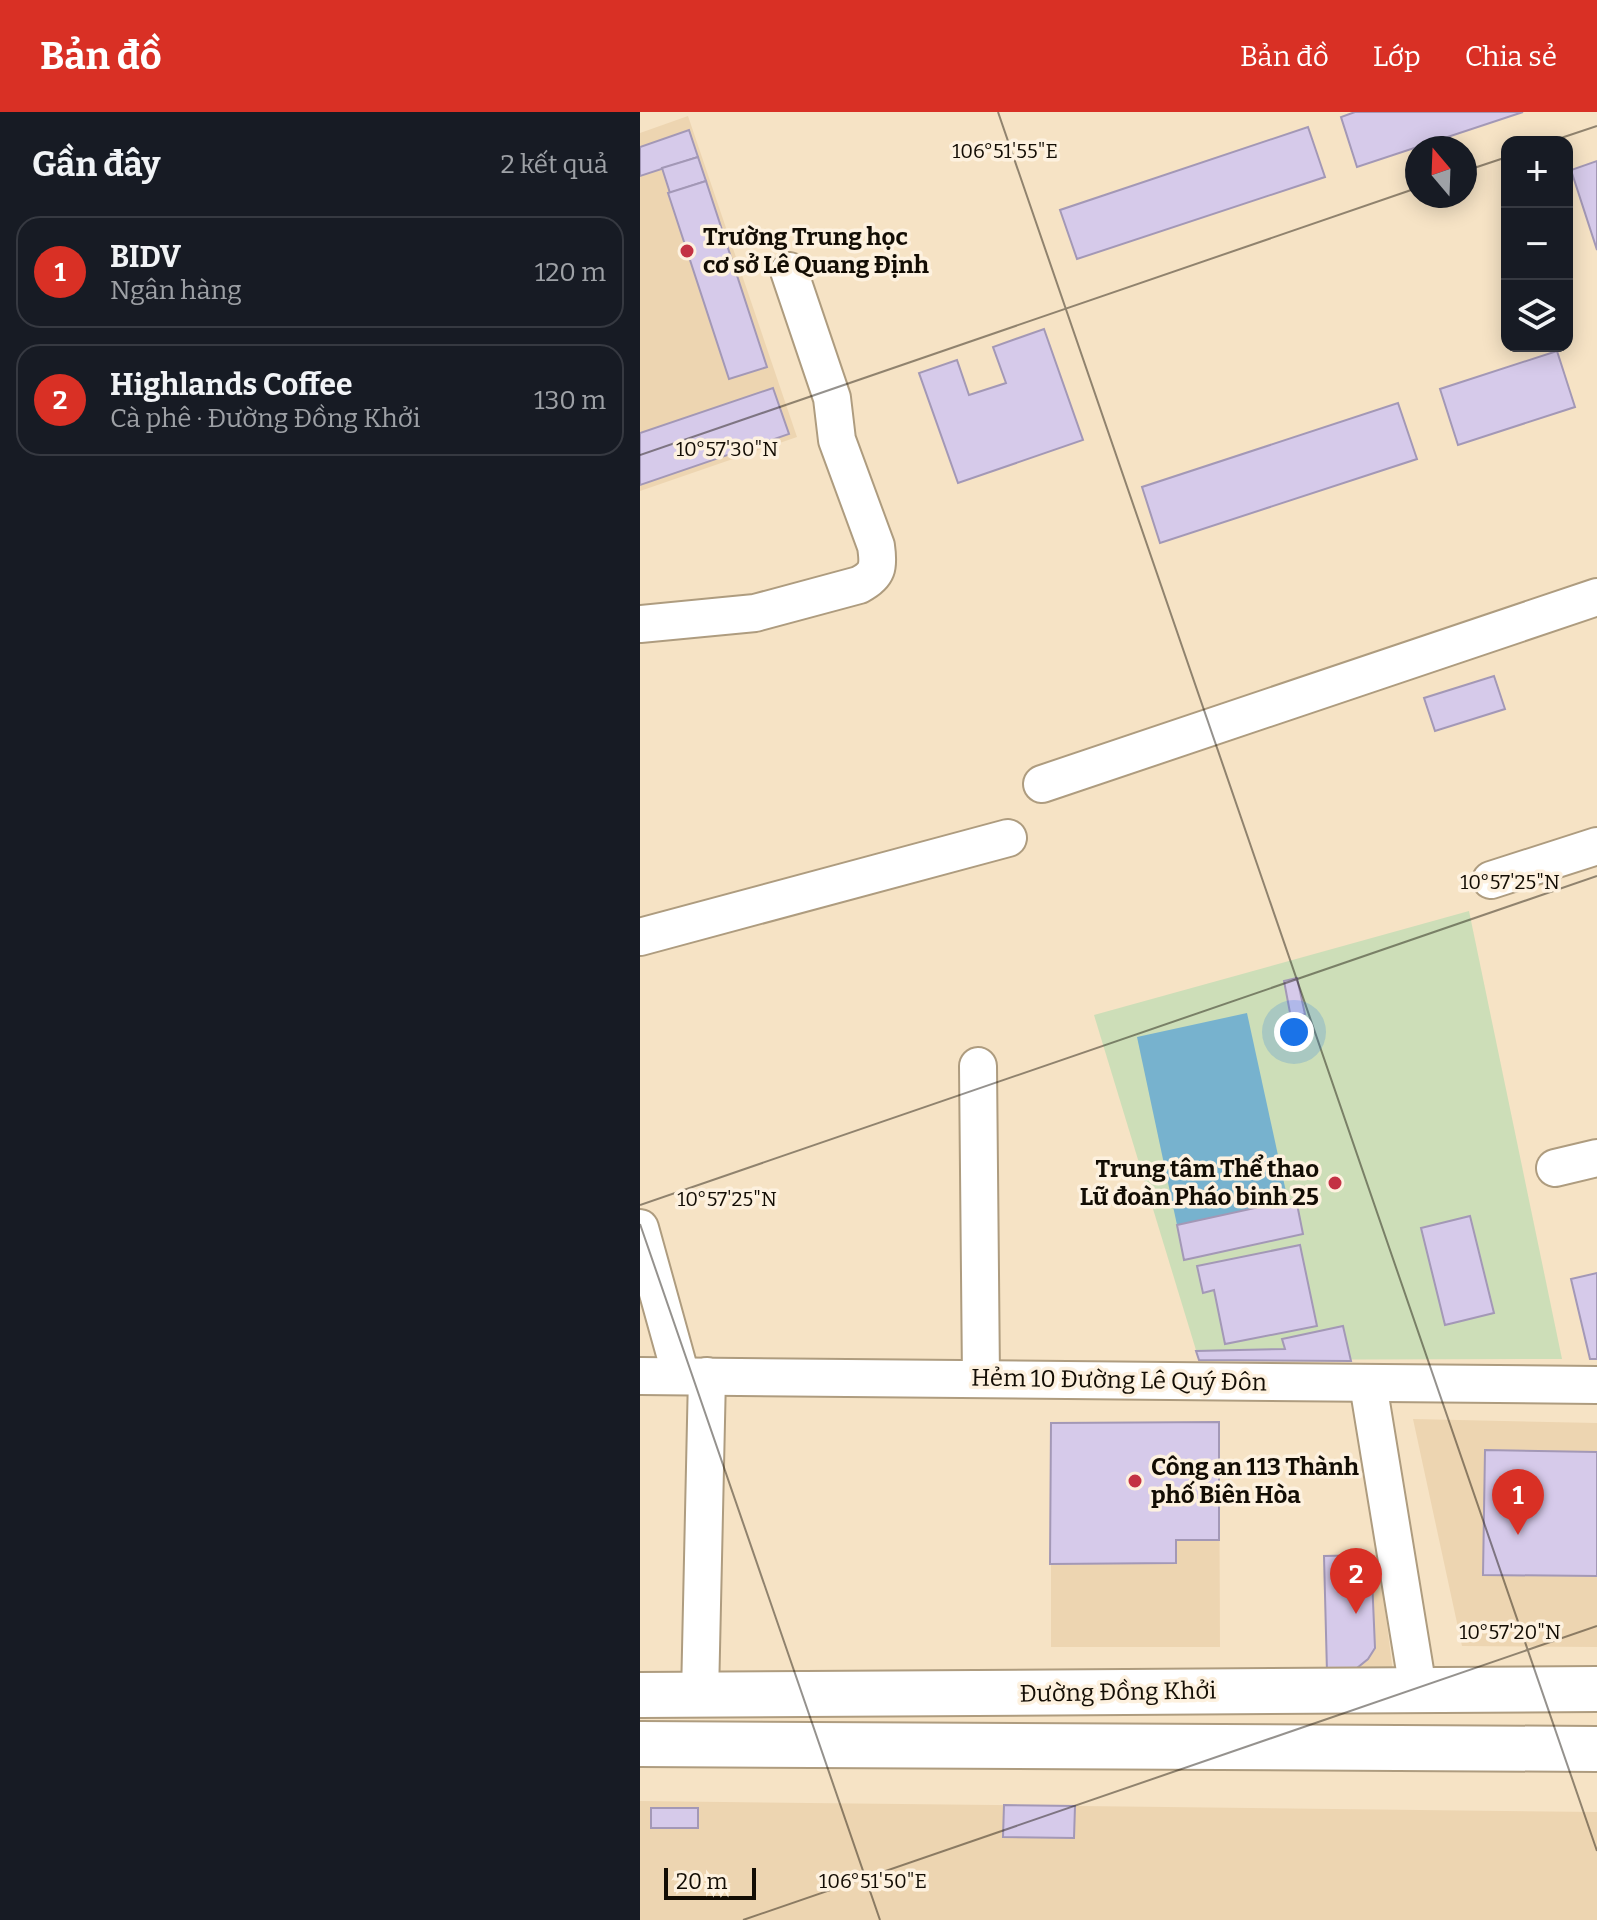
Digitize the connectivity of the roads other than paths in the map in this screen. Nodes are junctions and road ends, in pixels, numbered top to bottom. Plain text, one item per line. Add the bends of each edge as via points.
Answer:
1 (789, 271) dead end
2 (1597, 597) edge
3 (640, 624) edge
4 (1042, 784) dead end
5 (1008, 838) dead end
6 (1597, 846) edge
7 (1491, 880) dead end
8 (640, 937) edge
9 (978, 1066) dead end
10 (1597, 1158) edge
11 (1555, 1168) dead end
12 (640, 1228) edge
13 (640, 1376) edge
14 (694, 1376) junction
15 (981, 1378) junction
16 (1368, 1384) junction
17 (1597, 1385) edge
18 (1418, 1689) junction
19 (1597, 1689) edge
20 (640, 1695) edge
21 (700, 1696) junction
22 (640, 1744) edge
23 (1597, 1749) edge

1 - 3 street via 832,398 837,440 876,546 876,573 859,585 755,613
2 - 4 street
5 - 8 street
6 - 7 street
9 - 15 street
10 - 11 street
12 - 14 street
13 - 14 street, Hẻm 10 Đường Lê Quý Đôn
14 - 15 street, Hẻm 10 Đường Lê Quý Đôn
14 - 21 street
15 - 16 street, Hẻm 10 Đường Lê Quý Đôn
16 - 17 street, Hẻm 10 Đường Lê Quý Đôn
16 - 18 street
18 - 19 main road, Đường Đồng Khởi
18 - 21 main road, Đường Đồng Khởi
20 - 21 main road, Đường Đồng Khởi
22 - 23 main road

